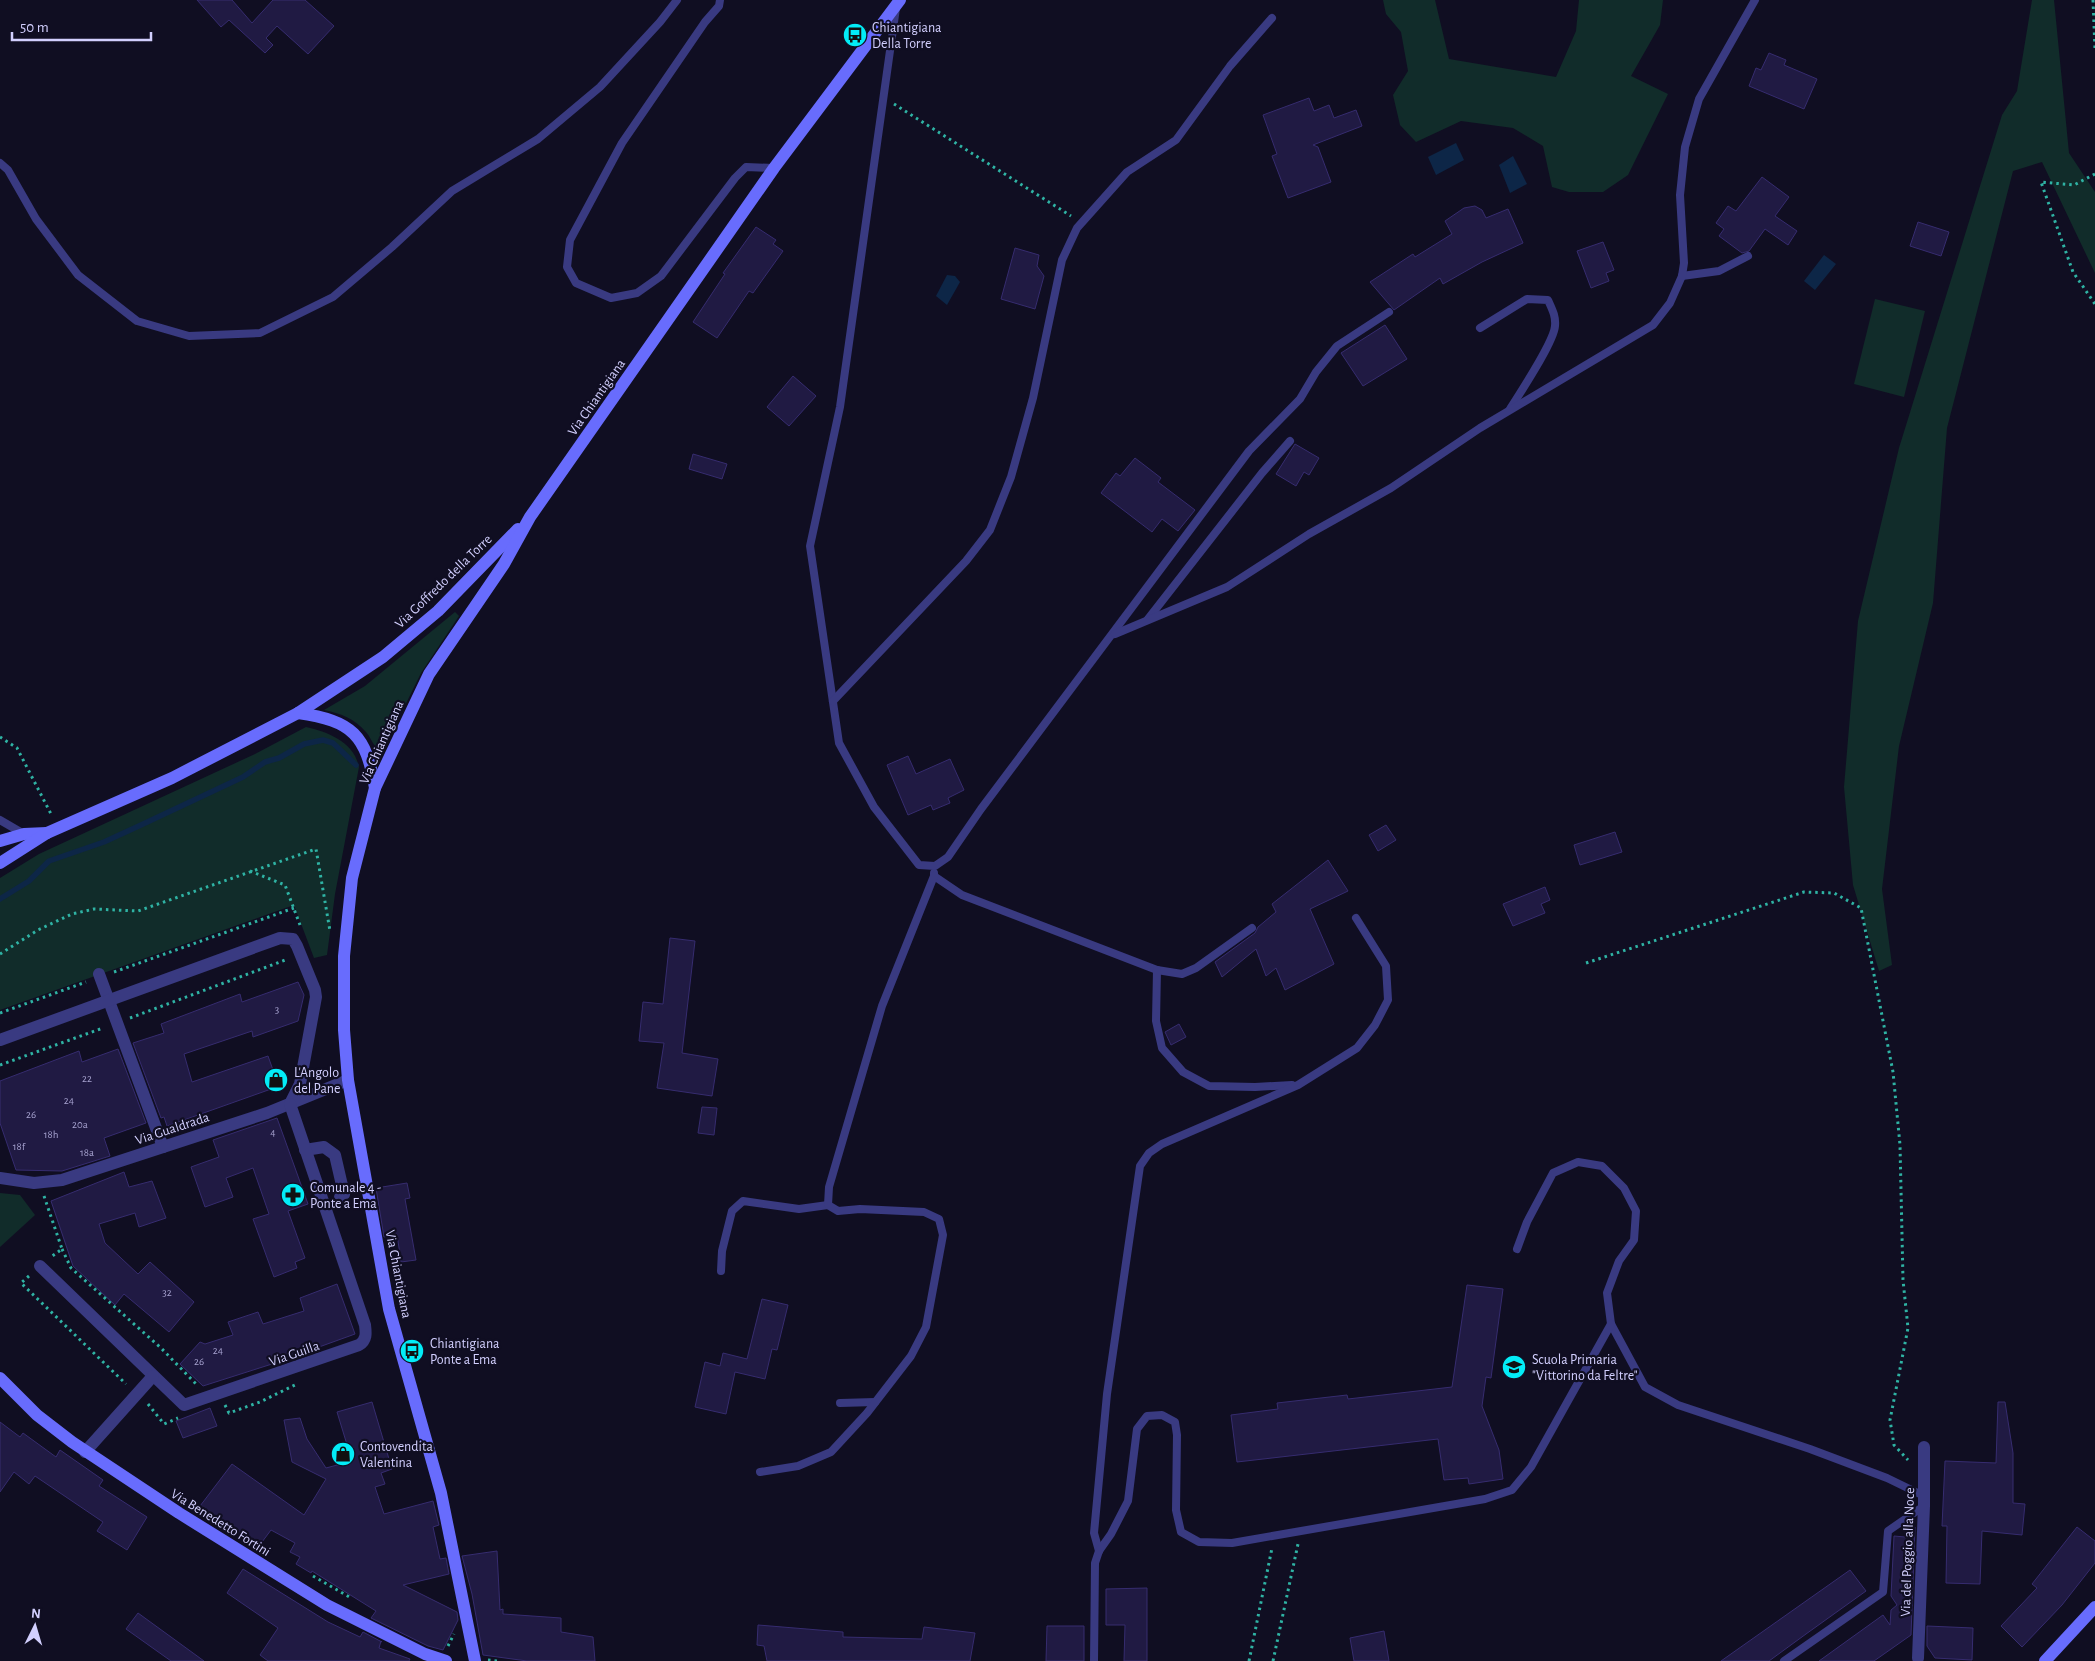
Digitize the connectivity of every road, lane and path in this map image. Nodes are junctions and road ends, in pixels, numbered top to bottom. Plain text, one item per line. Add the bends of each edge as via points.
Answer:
1 (677, 0) edge
2 (720, 0) edge
3 (1755, 0) edge
4 (2093, 0) edge
5 (898, 2) edge
6 (1272, 18) dead end
7 (2095, 49) edge
8 (884, 98) junction
9 (0, 163) edge
10 (774, 168) junction
11 (2095, 174) edge
12 (1082, 223) junction
13 (1748, 256) dead end
14 (1682, 276) junction
15 (2095, 304) edge
16 (1389, 312) dead end
17 (1480, 328) dead end
18 (1509, 411) junction
19 (1290, 441) dead end
20 (530, 517) junction
21 (1146, 620) junction
22 (1113, 635) junction
23 (832, 701) junction
24 (298, 713) junction
25 (0, 736) edge
26 (375, 788) junction
27 (0, 820) edge
28 (59, 828) junction
29 (24, 834) junction
30 (46, 834) junction
31 (0, 841) edge
32 (0, 863) edge
33 (934, 866) junction
34 (250, 871) junction
35 (934, 876) junction
36 (294, 908) junction
37 (1356, 918) dead end
38 (300, 925) dead end
39 (1252, 928) dead end
40 (332, 934) dead end
41 (0, 954) edge
42 (293, 963) dead end
43 (1586, 963) dead end
44 (1157, 970) junction
45 (100, 976) junction
46 (109, 1001) junction
47 (0, 1013) edge
48 (117, 1023) junction
49 (0, 1040) edge
50 (0, 1065) edge
51 (348, 1080) junction
52 (1298, 1085) junction
53 (290, 1104) junction
54 (163, 1147) junction
55 (306, 1150) junction
56 (0, 1178) edge
57 (44, 1195) dead end
58 (340, 1197) dead end
59 (828, 1205) junction
60 (62, 1249) junction
61 (1518, 1249) dead end
62 (40, 1266) junction
63 (721, 1271) dead end
64 (1611, 1324) junction
65 (153, 1376) junction
66 (0, 1378) edge
67 (126, 1384) dead end
68 (202, 1390) dead end
69 (875, 1402) junction
70 (840, 1403) dead end
71 (1924, 1447) dead end
72 (85, 1452) junction
73 (1924, 1468) junction
74 (760, 1472) dead end
75 (1924, 1501) junction
76 (1301, 1531) junction
77 (1275, 1535) junction
78 (1099, 1551) junction
79 (2095, 1606) edge
80 (1917, 1660) edge
81 (446, 1661) edge
82 (475, 1661) edge
83 (1094, 1661) edge
84 (1249, 1661) edge
85 (1273, 1661) edge
86 (1784, 1661) edge
87 (2045, 1661) edge

1 - 9 lane via 600,87 538,139 452,191 333,297 260,332 189,336 137,321 78,275 36,219 8,170
2 - 10 lane via 719,6 622,143 570,240 567,267 576,283 611,298 637,294 661,276 746,167
3 - 14 lane via 1699,99 1686,147 1680,195
4 - 7 path
5 - 8 lane
5 - 10 street, Via Chiantigiana
6 - 12 lane via 1230,66 1176,140 1127,172
8 - 12 path
8 - 23 lane via 840,407 810,546
10 - 20 street, Via Chiantigiana
11 - 15 path via 2074,185 2041,182 2072,272
12 - 23 lane via 1062,260 1033,398 1011,477 990,530 966,562
13 - 14 lane via 1719,270
14 - 18 lane via 1670,303 1653,325
16 - 22 lane via 1337,346 1300,399 1249,451
17 - 18 lane via 1528,299 1548,300 1554,314 1556,328
18 - 21 lane via 1391,488 1309,534 1227,587
19 - 21 lane
20 - 24 street, Via Goffredo della Torre via 438,610 383,657
20 - 26 street, Via Chiantigiana via 504,564 429,674
21 - 22 lane
22 - 33 lane via 948,857
23 - 33 lane via 839,743 874,806 919,865
24 - 26 street via 329,719 350,730 369,757
24 - 28 street, Via Goffredo della Torre via 180,773
25 - 28 path via 17,748
26 - 51 street, Via Chiantigiana via 352,878 346,924 343,991
27 - 29 lane
28 - 30 street, Via Goffredo della Torre
29 - 30 street, Via Goffredo della Torre
29 - 31 street, Via Goffredo della Torre
30 - 32 street, Via Goffredo della Torre
33 - 35 lane
34 - 36 path via 285,885
34 - 40 path via 316,849
34 - 41 path via 138,911 94,909 72,914 38,930
35 - 44 lane via 962,895
35 - 59 lane via 882,1006 829,1187
36 - 38 path
36 - 45 path
37 - 52 lane via 1386,966 1388,1000 1375,1025 1357,1048
39 - 44 lane via 1196,968 1182,974
42 - 48 path via 291,958
43 - 73 path via 1804,892 1834,893 1861,908 1893,1072 1900,1145 1903,1280 1908,1328 1890,1420 1894,1445 1910,1461
44 - 52 lane via 1156,1021 1162,1048 1183,1072 1209,1086
45 - 46 street
45 - 47 path
46 - 48 street
46 - 49 street
46 - 53 street via 280,938 293,940 316,990 316,997 300,1084
48 - 50 path
48 - 54 street
51 - 53 street, Via Gualdrada
51 - 82 street, Via Chiantigiana via 389,1309 441,1493
52 - 78 lane via 1162,1144 1149,1153 1140,1166 1107,1394 1094,1533
53 - 54 street, Via Gualdrada
53 - 55 street, Via Guilla
54 - 56 street, Via Gualdrada via 62,1180 34,1183
55 - 58 street via 324,1147 335,1155 344,1194
55 - 65 street, Via Guilla via 365,1324 364,1342 184,1405
57 - 60 path
59 - 63 lane via 799,1209 743,1201 732,1211 722,1251
59 - 69 lane via 838,1210 924,1212 939,1219 944,1235 926,1328 911,1356
60 - 62 path
60 - 68 path via 71,1268
61 - 64 lane via 1527,1222 1553,1173 1578,1162 1602,1166 1624,1188 1636,1211 1634,1240 1619,1261 1607,1293
62 - 65 street, Via Guilla
62 - 67 path via 21,1283
64 - 75 lane via 1645,1387 1678,1405 1887,1478
64 - 76 lane via 1531,1467 1512,1490 1485,1499
65 - 72 street
66 - 72 street, Via Benedetto Fortini via 37,1415
69 - 70 lane
69 - 74 lane via 831,1452 798,1466
71 - 73 street, Via del Poggio alla Noce
72 - 81 street, Via Benedetto Fortini via 327,1605 425,1654
73 - 75 street, Via del Poggio alla Noce
75 - 80 street, Via del Poggio alla Noce
75 - 86 lane via 1888,1531 1883,1592
76 - 77 lane
76 - 85 path
77 - 78 lane via 1232,1543 1199,1542 1181,1532 1176,1510 1178,1435 1175,1422 1162,1415 1147,1416 1137,1429 1128,1502
77 - 84 path
78 - 83 lane via 1095,1563
79 - 87 street

